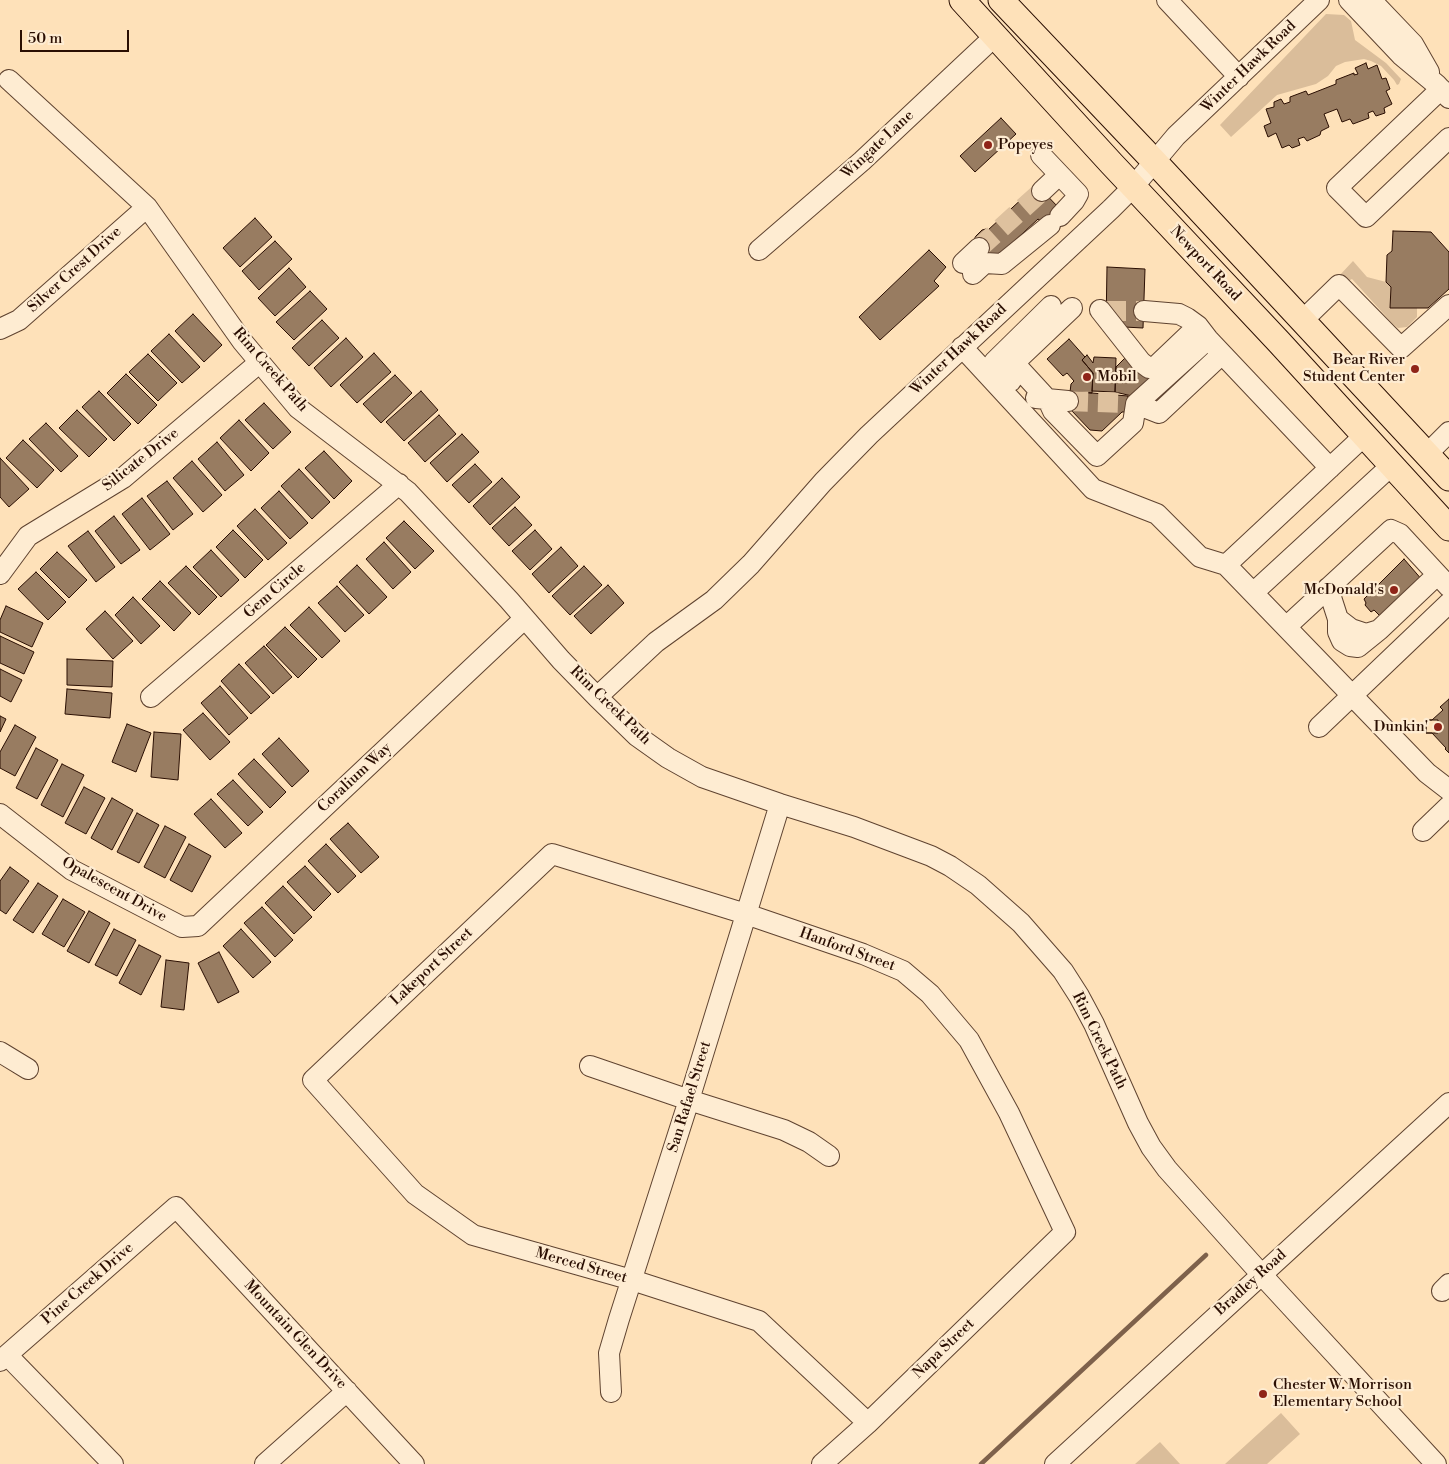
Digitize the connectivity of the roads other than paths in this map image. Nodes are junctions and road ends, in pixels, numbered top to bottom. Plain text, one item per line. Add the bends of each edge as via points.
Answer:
1 (962, 0) edge
2 (1001, 0) edge
3 (1167, 0) edge
4 (1320, 0) edge
5 (1348, 0) edge
6 (1371, 0) edge
7 (1391, 33) junction
8 (995, 36) junction
9 (1239, 77) junction
10 (10, 80) dead end
11 (1442, 90) edge
12 (1449, 138) edge
13 (1041, 155) dead end
14 (1154, 161) junction
15 (1059, 174) junction
16 (1133, 187) junction
17 (1042, 191) tunnel mouth
18 (147, 207) junction
19 (980, 248) tunnel mouth
20 (759, 250) dead end
21 (1030, 284) junction
22 (1449, 305) edge
23 (1062, 307) junction
24 (1144, 311) tunnel mouth
25 (1302, 321) junction
26 (0, 329) edge
27 (1211, 342) junction
28 (962, 347) junction
29 (260, 362) junction
30 (1048, 400) junction
31 (1068, 401) tunnel mouth
32 (1449, 432) edge
33 (1364, 436) junction
34 (1427, 454) junction
35 (1392, 465) junction
36 (1330, 468) junction
37 (1449, 478) edge
38 (399, 484) junction
39 (1449, 502) edge
40 (1449, 528) edge
41 (1226, 564) junction
42 (0, 574) edge
43 (1443, 581) edge
44 (1328, 588) junction
45 (1254, 592) junction
46 (1449, 603) edge
47 (524, 618) junction
48 (1286, 626) junction
49 (1352, 695) junction
50 (151, 697) dead end
51 (597, 697) junction
52 (1319, 727) dead end
53 (1447, 786) edge
54 (780, 804) junction
55 (1449, 806) edge
56 (0, 814) edge
57 (1423, 831) dead end
58 (552, 854) joint
59 (746, 914) junction
60 (182, 927) joint
61 (0, 1052) edge
62 (590, 1066) dead end
63 (28, 1068) dead end
64 (313, 1080) joint
65 (689, 1100) junction
66 (1449, 1103) edge
67 (828, 1156) dead end
68 (176, 1207) joint
69 (1065, 1232) joint
70 (1261, 1274) junction
71 (632, 1280) junction
72 (3, 1358) edge
73 (347, 1391) junction
74 (611, 1392) dead end
75 (868, 1423) junction
76 (113, 1464) edge
77 (265, 1464) edge
78 (414, 1464) edge
79 (822, 1464) edge
80 (1055, 1464) edge
81 (1436, 1464) edge

1 - 8 main road, Newport Road
2 - 14 main road
3 - 9 street
4 - 9 street, Winter Hawk Road
5 - 7 street
6 - 7 street
7 - 11 street via 1413,44
8 - 16 main road, Newport Road
8 - 20 street, Wingate Lane via 862,160
9 - 14 street, Winter Hawk Road
10 - 18 street, Rim Creek Path
11 - 12 street via 1337,188 1366,218
13 - 15 street
14 - 16 street, Winter Hawk Road
14 - 25 main road
15 - 17 street
15 - 19 street via 1078,194 1033,230 1030,242 1002,264 985,263 968,268
16 - 21 street, Winter Hawk Road
16 - 33 main road, Newport Road
18 - 26 street, Silver Crest Drive via 19,320
18 - 29 street, Rim Creek Path
21 - 23 street
21 - 28 street, Winter Hawk Road
22 - 25 street via 1401,348 1339,285
23 - 27 street via 1103,310 1141,362 1149,368
23 - 30 street via 1014,363
24 - 27 street via 1179,314
25 - 34 main road
27 - 30 street via 1132,404 1133,423 1097,456 1053,411
27 - 36 street
28 - 41 street via 1093,489 1157,514 1200,557
28 - 51 street, Winter Hawk Road via 823,482 751,564 714,600 656,642
29 - 38 street, Rim Creek Path via 298,408
29 - 42 street, Silicate Drive via 123,478 28,536
30 - 31 street
32 - 34 street
33 - 35 main road, Newport Road
33 - 36 street
33 - 39 main road via 1394,442
34 - 37 main road
35 - 40 main road, Newport Road
35 - 45 street
36 - 41 street
38 - 47 street, Rim Creek Path
38 - 50 street, Gem Circle
41 - 45 street
43 - 44 street via 1379,630 1366,634 1351,629 1338,619
43 - 44 street via 1400,534 1391,530
44 - 48 street
45 - 48 street
46 - 49 street
47 - 51 street, Rim Creek Path
47 - 60 street, Coralium Way via 198,926
48 - 49 street
49 - 52 street
49 - 53 street via 1427,773
51 - 54 street, Rim Creek Path via 637,736 685,769
54 - 59 street, San Rafael Street
54 - 70 street, Rim Creek Path via 931,856 978,885 1016,918 1079,996 1138,1123 1167,1168
55 - 57 street
56 - 60 street, Opalescent Drive via 72,870
58 - 59 street, Hanford Street
58 - 64 street, Lakeport Street
59 - 65 street, San Rafael Street
59 - 69 street, Hanford Street via 903,971 930,994 969,1040 1009,1113
61 - 63 street
62 - 65 street
64 - 71 street, Merced Street via 415,1194 474,1235
65 - 67 street via 784,1130
65 - 71 street, San Rafael Street
66 - 70 street, Bradley Road
68 - 72 street, Pine Creek Drive
68 - 73 street, Mountain Glen Drive
69 - 75 street, Napa Street
70 - 80 street, Bradley Road
70 - 81 street, Rim Creek Path
71 - 74 street, San Rafael Street via 609,1353
71 - 75 street, Merced Street via 759,1322
72 - 76 street
73 - 77 street
73 - 78 street, Mountain Glen Drive
75 - 79 street, Napa Street

